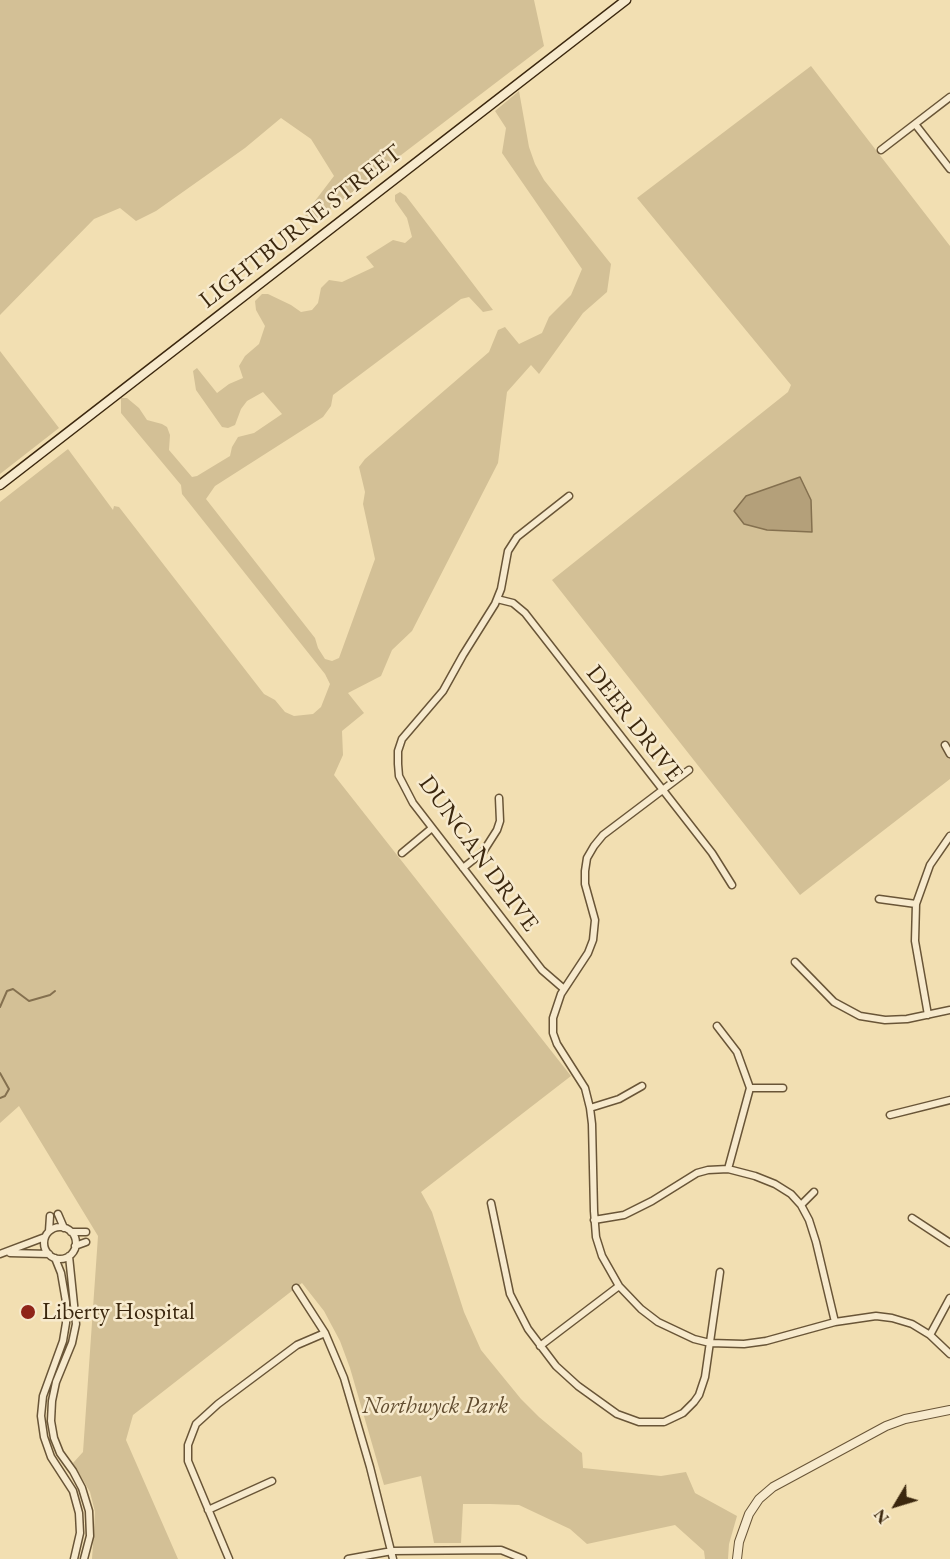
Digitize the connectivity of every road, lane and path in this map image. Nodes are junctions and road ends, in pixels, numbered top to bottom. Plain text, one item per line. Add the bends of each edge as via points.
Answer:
1 (626, 0) edge
2 (950, 97) edge
3 (915, 124) junction
4 (881, 150) dead end
5 (950, 169) edge
6 (0, 484) edge
7 (569, 496) dead end
8 (497, 599) junction
9 (945, 745) dead end
10 (950, 754) edge
11 (689, 770) dead end
12 (662, 790) junction
13 (499, 798) dead end
14 (432, 828) junction
15 (950, 836) edge
16 (402, 852) dead end
17 (463, 868) junction
18 (732, 885) dead end
19 (879, 899) dead end
20 (916, 904) junction
21 (795, 962) dead end
22 (564, 989) junction
23 (950, 1010) edge
24 (928, 1015) junction
25 (717, 1026) dead end
26 (642, 1086) dead end
27 (750, 1088) junction
28 (783, 1088) dead end
29 (950, 1100) edge
30 (590, 1108) junction
31 (890, 1115) dead end
32 (728, 1169) junction
33 (814, 1192) dead end
34 (490, 1203) dead end
35 (801, 1205) junction
36 (58, 1214) dead end
37 (50, 1216) dead end
38 (912, 1218) dead end
39 (594, 1220) junction
40 (64, 1228) junction
41 (49, 1231) junction
42 (71, 1232) junction
43 (86, 1232) dead end
44 (45, 1237) junction
45 (86, 1242) dead end
46 (950, 1243) edge
47 (75, 1246) junction
48 (3, 1253) edge
49 (49, 1254) junction
50 (69, 1256) junction
51 (55, 1258) junction
52 (720, 1272) dead end
53 (619, 1286) junction
54 (296, 1288) dead end
55 (950, 1298) edge
56 (836, 1322) junction
57 (325, 1333) junction
58 (930, 1335) junction
59 (710, 1343) junction
60 (540, 1346) junction
61 (950, 1354) edge
62 (950, 1410) edge
63 (272, 1481) dead end
64 (208, 1510) junction
65 (392, 1551) junction
66 (737, 1555) edge
67 (74, 1559) edge
68 (84, 1559) edge
69 (229, 1559) edge
70 (348, 1559) edge
71 (393, 1559) edge
72 (523, 1559) edge

1 - 6 main road, LIGHTBURNE STREET
2 - 3 street
3 - 4 street
3 - 5 street
7 - 8 street, DUNCAN DRIVE via 517,537 508,551
8 - 12 street, DEER DRIVE via 513,603 525,613
8 - 14 street, DUNCAN DRIVE via 451,679 402,739 398,751 404,789
9 - 10 street
11 - 12 street
12 - 18 street, DEER DRIVE
12 - 22 street via 603,835 588,858 585,884 595,920 593,940
13 - 17 street via 500,821 494,836 483,852
14 - 16 street
14 - 17 street, DUNCAN DRIVE
15 - 20 street via 930,865
17 - 22 street, DUNCAN DRIVE via 542,970
19 - 20 street
20 - 24 street via 915,941
21 - 24 street via 834,1002 860,1016 896,1020
22 - 30 street via 556,1005 553,1033 585,1088
23 - 24 street
25 - 27 street via 737,1052
26 - 30 street via 619,1100
27 - 28 street
27 - 32 street
29 - 31 street
30 - 39 street
32 - 35 street via 775,1184
32 - 39 street via 697,1173 624,1215
33 - 35 street
34 - 60 street via 510,1294
35 - 56 street via 816,1242
36 - 40 street
37 - 41 street
38 - 46 street
39 - 53 street via 602,1256
40 - 41 street
40 - 42 street
41 - 44 street
42 - 43 street
42 - 47 street
44 - 48 street
44 - 49 street
45 - 47 street
47 - 50 street
48 - 49 street
49 - 51 street
50 - 51 street
50 - 68 street via 76,1324 56,1382 51,1421 60,1453 73,1471 89,1511 90,1536
51 - 67 street via 66,1302 66,1323 43,1396 41,1416 51,1457 73,1491 79,1513 80,1533
52 - 59 street
53 - 59 street via 658,1322
53 - 60 street
54 - 57 street
55 - 58 street
56 - 58 street via 866,1316 892,1318
56 - 59 street via 761,1342
57 - 64 street via 297,1345 196,1424 188,1445 188,1461
57 - 65 street via 344,1378
58 - 61 street
59 - 60 street via 705,1377 694,1402 683,1413 664,1422 648,1423 603,1406 556,1366
62 - 66 street via 886,1426 773,1487 749,1514
63 - 64 street
64 - 69 street
65 - 70 street
65 - 71 street
65 - 72 street via 501,1550

